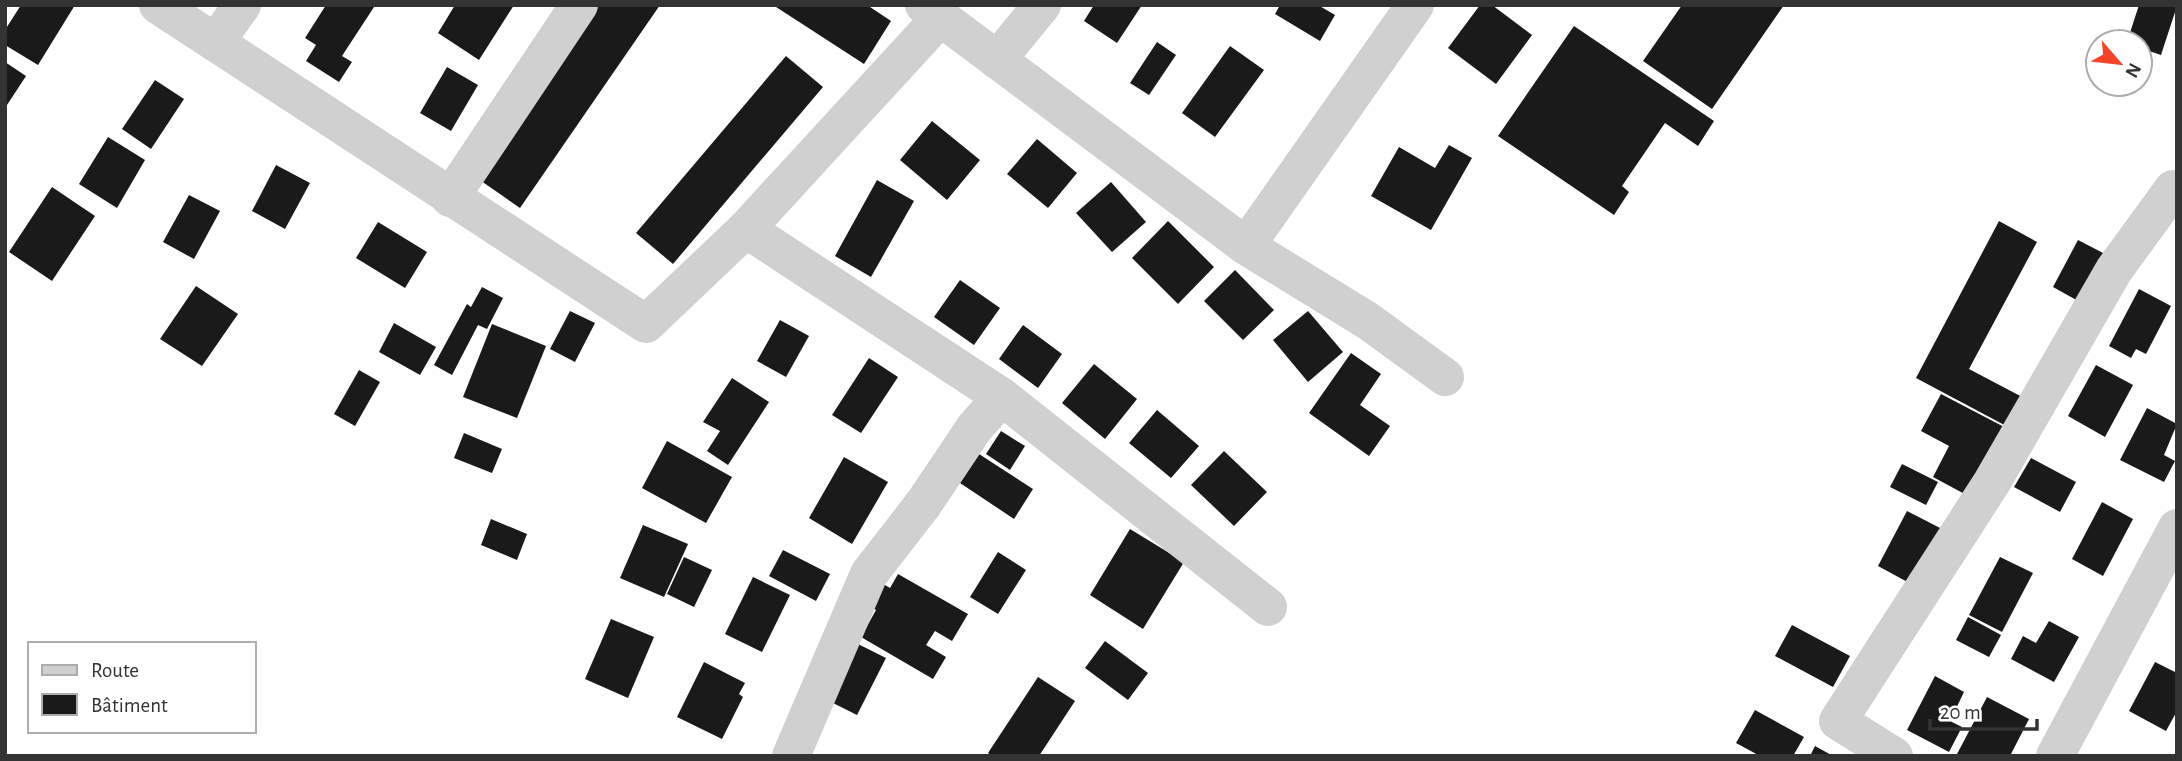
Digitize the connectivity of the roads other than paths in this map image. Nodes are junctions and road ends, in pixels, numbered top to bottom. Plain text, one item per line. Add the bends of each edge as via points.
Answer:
1 (158, 5) edge
2 (242, 5) edge
3 (579, 5) edge
4 (1042, 5) edge
5 (1415, 5) edge
6 (932, 11) edge
7 (216, 42) junction
8 (997, 60) junction
9 (2177, 192) edge
10 (450, 198) junction
11 (746, 229) junction
12 (1246, 246) junction
13 (1445, 377) dead end
14 (1002, 397) junction
15 (2177, 528) edge
16 (1268, 607) dead end
17 (791, 756) edge
18 (1894, 756) edge
19 (2055, 756) edge

1 - 7 street
2 - 7 street
3 - 10 street
4 - 8 street
5 - 12 street
6 - 8 street
6 - 11 street
7 - 10 street
8 - 12 street
9 - 18 street via 2173,189 2114,270 1992,482 1838,721
10 - 11 street via 646,324
11 - 14 street
12 - 13 street via 1368,321
14 - 16 street
14 - 17 street via 869,573
15 - 19 street

